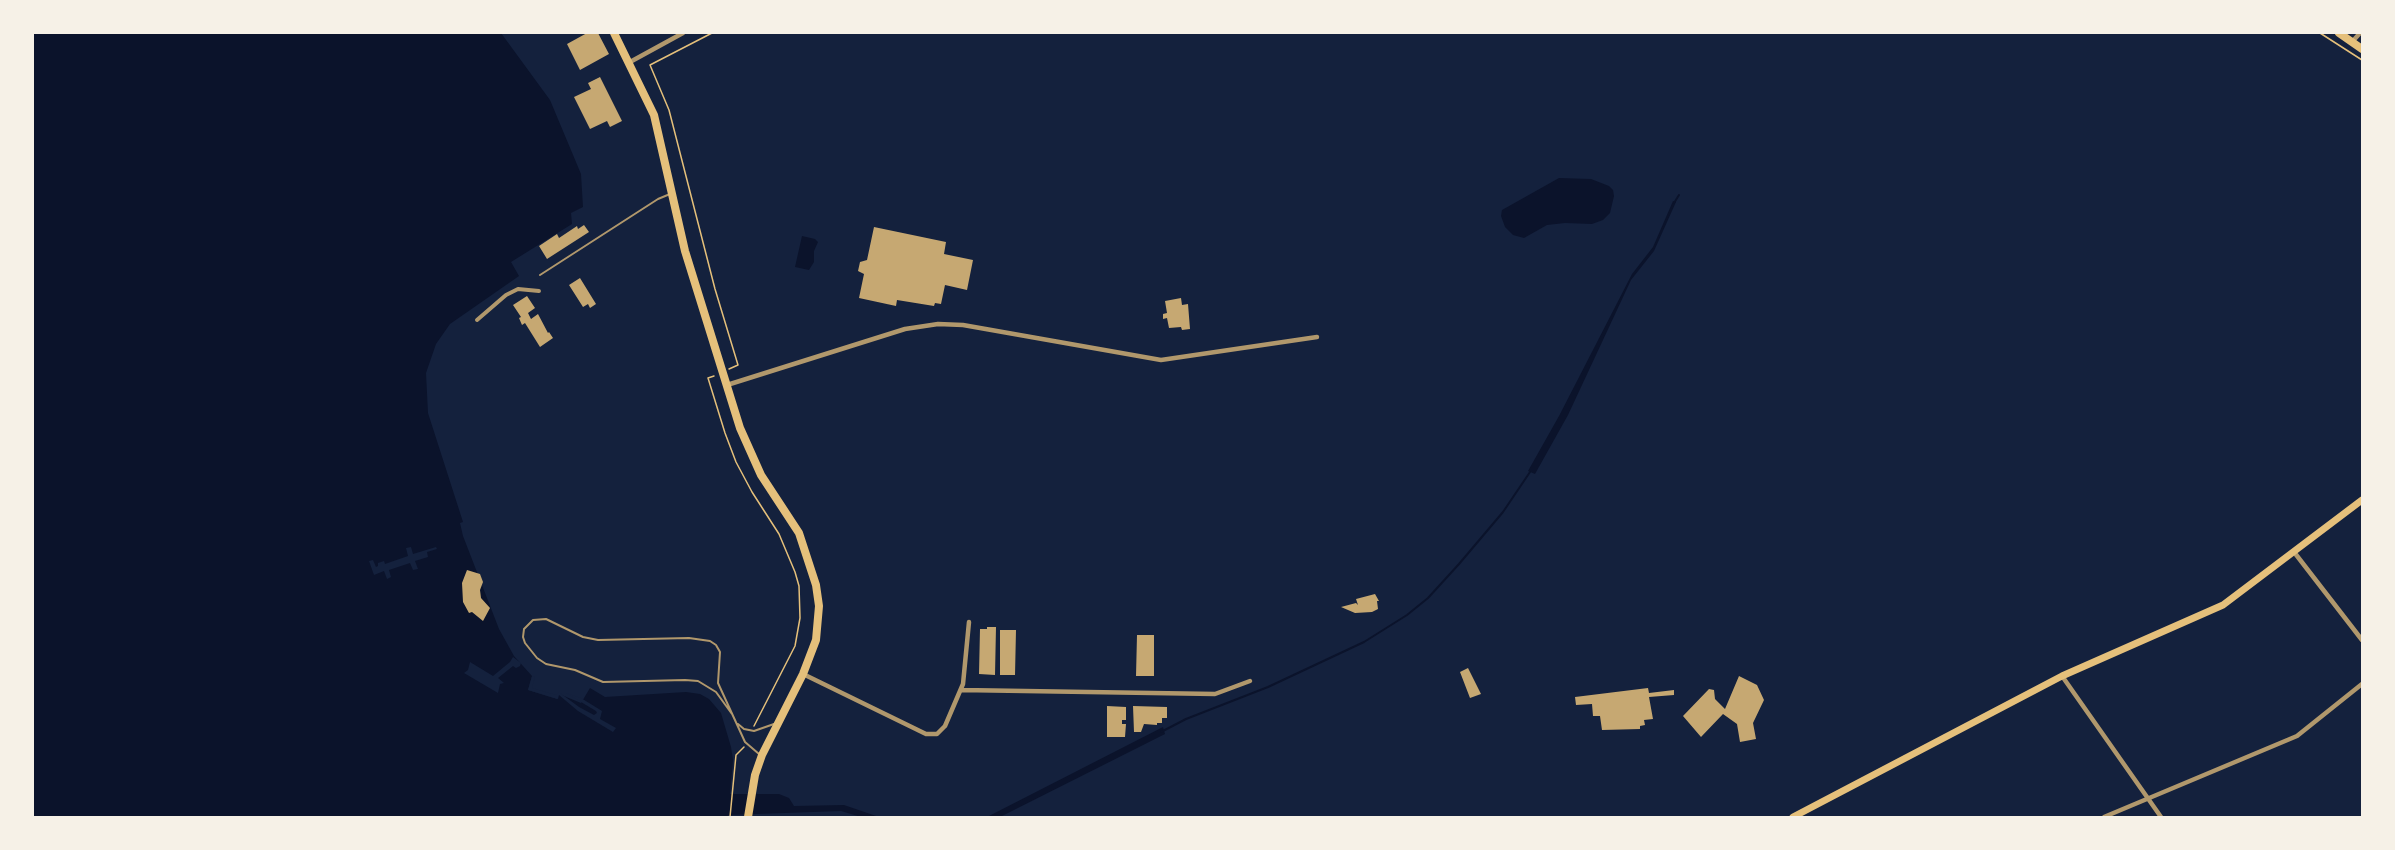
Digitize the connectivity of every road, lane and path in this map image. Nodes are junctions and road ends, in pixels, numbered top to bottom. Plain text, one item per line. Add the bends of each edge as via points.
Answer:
1 (615, 33) edge
2 (683, 33) edge
3 (711, 33) edge
4 (2320, 33) edge
5 (2339, 33) edge
6 (2360, 33) edge
7 (2352, 42) junction
8 (2362, 48) edge
9 (2362, 60) edge
10 (630, 62) junction
11 (672, 193) junction
12 (540, 275) dead end
13 (539, 291) dead end
14 (477, 320) dead end
15 (1317, 337) dead end
16 (738, 365) dead end
17 (708, 378) dead end
18 (727, 385) junction
19 (2362, 500) edge
20 (2294, 552) junction
21 (969, 622) dead end
22 (2362, 640) edge
23 (803, 674) junction
24 (2062, 676) junction
25 (1250, 681) dead end
26 (2362, 684) edge
27 (961, 690) junction
28 (732, 714) junction
29 (735, 720) junction
30 (778, 722) junction
31 (754, 728) dead end
32 (736, 755) dead end
33 (762, 755) junction
34 (2148, 798) junction
35 (748, 816) edge
36 (730, 817) edge
37 (1793, 817) edge
38 (2104, 817) edge
39 (2161, 817) edge

1 - 10 main road
2 - 10 street
3 - 16 path via 650,65 669,110
4 - 9 path
5 - 7 main road
6 - 7 street
7 - 8 main road
10 - 11 main road via 654,115
11 - 12 lane
11 - 18 main road via 685,251
13 - 14 street via 518,289
15 - 18 street via 1161,360 938,324 905,329
17 - 31 path via 736,462 779,534 799,586 800,618 795,646
18 - 23 main road via 755,465 794,525 811,567 819,606 818,624
19 - 20 main road
20 - 22 street
20 - 24 main road via 2223,605
21 - 27 street
23 - 27 street via 926,734 937,734 945,726
23 - 30 main road
24 - 34 street
24 - 37 main road
25 - 27 street via 1209,694
26 - 34 street via 2297,736
28 - 28 lane via 716,692 698,681 603,682 575,670 546,664 525,644 524,629 533,620 546,619 598,640 707,640 720,652 717,680
28 - 29 lane
29 - 30 lane via 752,731
29 - 33 lane via 747,744
30 - 33 main road
32 - 36 path
33 - 35 main road
34 - 38 street
34 - 39 street

